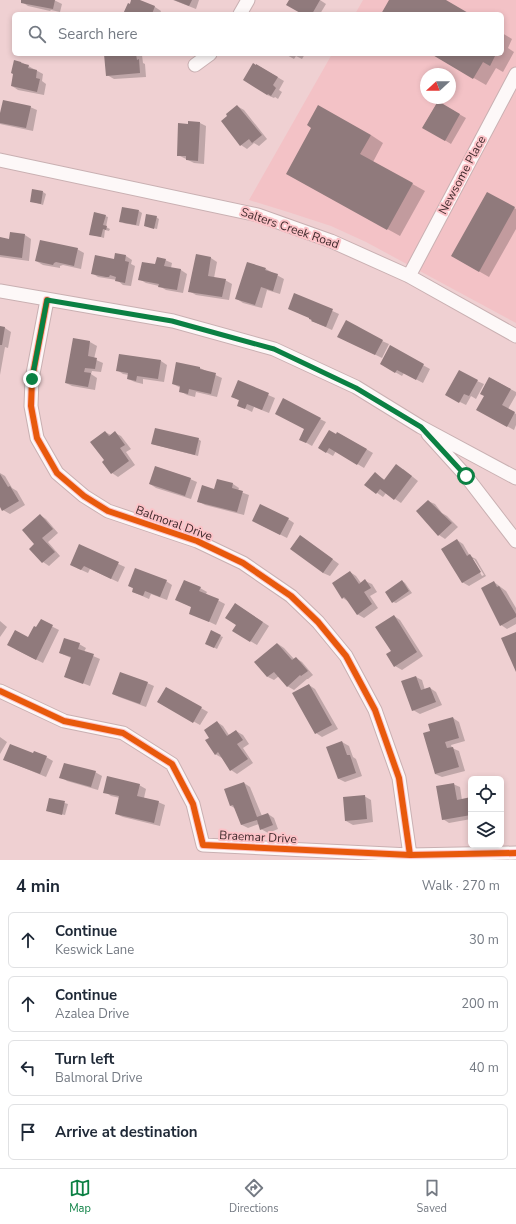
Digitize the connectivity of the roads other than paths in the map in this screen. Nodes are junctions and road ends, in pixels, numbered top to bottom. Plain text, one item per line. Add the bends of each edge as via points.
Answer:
1 (248, 0) edge
2 (241, 12) edge
3 (207, 56) edge
4 (195, 65) dead end
5 (516, 74) edge
6 (0, 160) edge
7 (409, 276) junction
8 (0, 291) edge
9 (47, 300) junction
10 (516, 336) edge
11 (421, 427) junction
12 (516, 478) edge
13 (516, 541) edge
14 (0, 691) edge
15 (516, 854) edge
16 (410, 855) junction

1 - 2 street
3 - 4 street
5 - 7 street, Newsome Place
6 - 7 street, Salters Creek Road via 258,214 331,241
7 - 10 street, Salters Creek Road
8 - 9 street
9 - 11 street via 172,321 274,349 356,388
9 - 16 street, Balmoral Drive via 32,379 31,406 37,438 57,473 84,496 108,511 197,541 243,563 291,596 318,622 346,656 375,710 398,778
11 - 12 street
11 - 13 street via 466,476
14 - 16 street, Braemar Drive via 64,721 123,733 172,764 193,804 203,845
15 - 16 street, Braemar Drive

